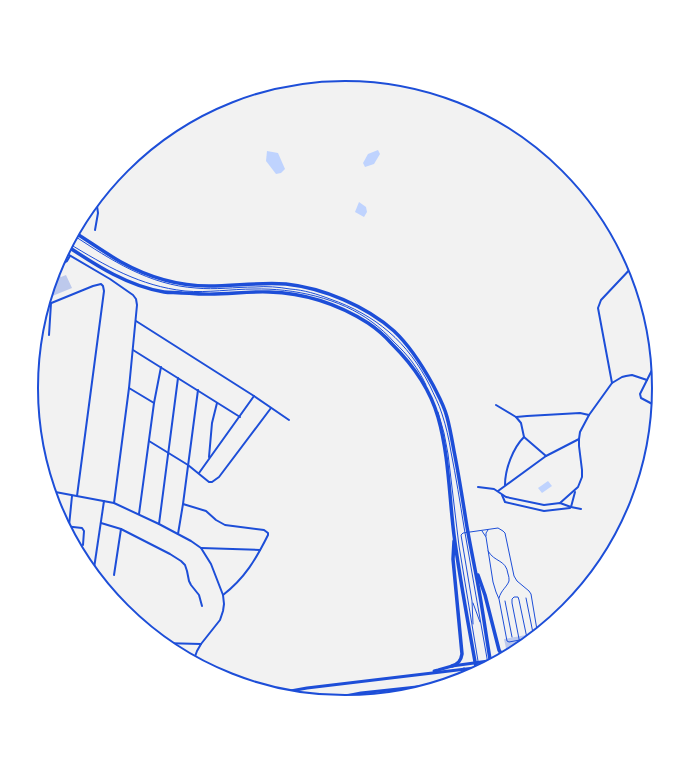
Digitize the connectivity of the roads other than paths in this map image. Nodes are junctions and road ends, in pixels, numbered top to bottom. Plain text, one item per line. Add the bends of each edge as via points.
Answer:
1 (97, 208) edge
2 (95, 230) dead end
3 (79, 235) edge
4 (77, 238) edge
5 (73, 246) edge
6 (71, 249) edge
7 (70, 256) joint
8 (65, 262) edge
9 (629, 270) edge
10 (51, 303) joint
11 (136, 320) junction
12 (49, 335) dead end
13 (133, 350) junction
14 (161, 367) junction
15 (652, 370) edge
16 (178, 378) junction
17 (647, 380) junction
18 (612, 383) junction
19 (129, 388) junction
20 (198, 390) junction
21 (254, 396) junction
22 (154, 403) junction
23 (217, 403) junction
24 (652, 404) edge
25 (496, 405) dead end
26 (271, 408) junction
27 (589, 416) junction
28 (240, 417) junction
29 (516, 418) junction
30 (289, 420) dead end
31 (524, 437) junction
32 (579, 439) junction
33 (149, 441) junction
34 (168, 453) junction
35 (546, 456) junction
36 (209, 458) junction
37 (188, 466) junction
38 (199, 473) junction
39 (505, 486) junction
40 (478, 487) dead end
41 (498, 491) junction
42 (575, 491) junction
43 (56, 492) edge
44 (72, 495) junction
45 (502, 495) junction
46 (77, 496) junction
47 (104, 501) junction
48 (114, 503) junction
49 (560, 503) junction
50 (183, 504) junction
51 (571, 507) junction
52 (581, 509) dead end
53 (139, 514) junction
54 (69, 523) edge
55 (101, 523) junction
56 (159, 524) junction
57 (71, 526) edge
58 (466, 527) junction
59 (488, 529) junction
60 (121, 530) junction
61 (481, 530) junction
62 (178, 534) junction
63 (454, 537) junction
64 (486, 537) junction
65 (469, 544) junction
66 (83, 545) dead end
67 (201, 548) junction
68 (260, 550) junction
69 (488, 550) junction
70 (474, 561) junction
71 (94, 565) edge
72 (114, 575) dead end
73 (223, 595) junction
74 (499, 599) junction
75 (472, 601) junction
76 (202, 606) dead end
77 (481, 627) junction
78 (473, 629) junction
79 (536, 630) edge
80 (527, 636) edge
81 (523, 639) edge
82 (519, 640) junction
83 (174, 643) edge
84 (201, 644) junction
85 (487, 652) junction
86 (476, 654) junction
87 (501, 654) edge
88 (195, 656) edge
89 (489, 660) edge
90 (487, 661) edge
91 (488, 661) edge
92 (452, 666) junction
93 (479, 666) edge
94 (475, 667) edge
95 (477, 667) edge
96 (464, 669) junction
97 (465, 672) edge
98 (431, 673) junction
99 (419, 687) edge
100 (291, 691) edge
101 (349, 696) edge

1 - 2 street
3 - 58 highway via 122,263 154,277 208,286 276,283 314,289 361,308 393,330 417,358 446,412
4 - 58 lane via 153,280 194,288 273,287 313,293 360,312 382,326 415,359 439,406 447,432
5 - 78 lane via 114,270 150,284 185,291 266,289 310,294 357,312 385,332 412,361 439,414 448,454 459,546
6 - 63 highway via 115,276 148,288 166,292 256,292 308,297 335,306 383,334 409,362 435,410 446,454
7 - 8 street
7 - 11 street via 133,295 137,305
9 - 18 street via 601,300 598,308
10 - 12 street
10 - 46 street via 100,284 104,288
11 - 13 street
11 - 21 street
13 - 14 street
13 - 19 street
14 - 16 street
14 - 22 street
15 - 17 street
16 - 20 street
16 - 34 street
17 - 18 street via 632,375
17 - 24 street via 640,394 641,398
18 - 27 street
19 - 22 street
19 - 48 street
20 - 23 street
20 - 37 street
21 - 26 street
21 - 28 street
22 - 33 street
23 - 28 street
23 - 36 street via 212,423
25 - 29 street
26 - 30 street
26 - 38 street via 218,480 209,482
27 - 29 street via 580,413
27 - 32 street
28 - 36 street
29 - 31 street via 521,422
31 - 35 street
31 - 39 street via 515,448 506,472
32 - 35 street
32 - 42 street via 582,477
33 - 34 street
33 - 53 street
34 - 37 street
34 - 56 street
35 - 39 street
36 - 38 street
37 - 38 street
37 - 50 street
39 - 41 street
40 - 41 street
41 - 45 street
42 - 49 street
42 - 51 street
43 - 44 street
44 - 46 street
44 - 54 street
45 - 49 street via 544,505
45 - 51 street via 505,502 544,510
46 - 47 street
47 - 48 street
47 - 55 street
48 - 53 street
49 - 51 street
50 - 62 street
50 - 68 street via 206,511 225,525 268,532
51 - 52 street
53 - 56 street
55 - 60 street
55 - 71 street
56 - 62 street
57 - 66 street via 83,529
58 - 65 highway
59 - 61 lane
59 - 64 lane
59 - 79 lane via 500,529 505,533 514,576 531,594
60 - 72 street
60 - 76 street via 181,561
61 - 64 lane
61 - 75 lane via 461,535
62 - 67 street
63 - 86 highway
63 - 92 highway via 462,659
64 - 69 lane
65 - 70 highway
65 - 77 lane
67 - 68 street
67 - 73 street via 211,564
68 - 73 street via 238,582
69 - 74 lane via 493,582
69 - 74 lane via 494,558 503,563 509,577
70 - 85 highway
70 - 87 highway
73 - 84 street via 220,620
74 - 82 lane via 507,641
75 - 77 lane
75 - 78 lane
77 - 85 lane
78 - 86 lane
80 - 82 lane via 519,600 518,597 514,597 512,603
81 - 82 lane
83 - 84 street
84 - 88 street
85 - 89 highway
85 - 91 lane
86 - 93 lane
86 - 95 highway
90 - 92 main road
92 - 98 main road
94 - 96 main road
96 - 97 main road
96 - 98 main road
98 - 100 main road
99 - 101 main road

